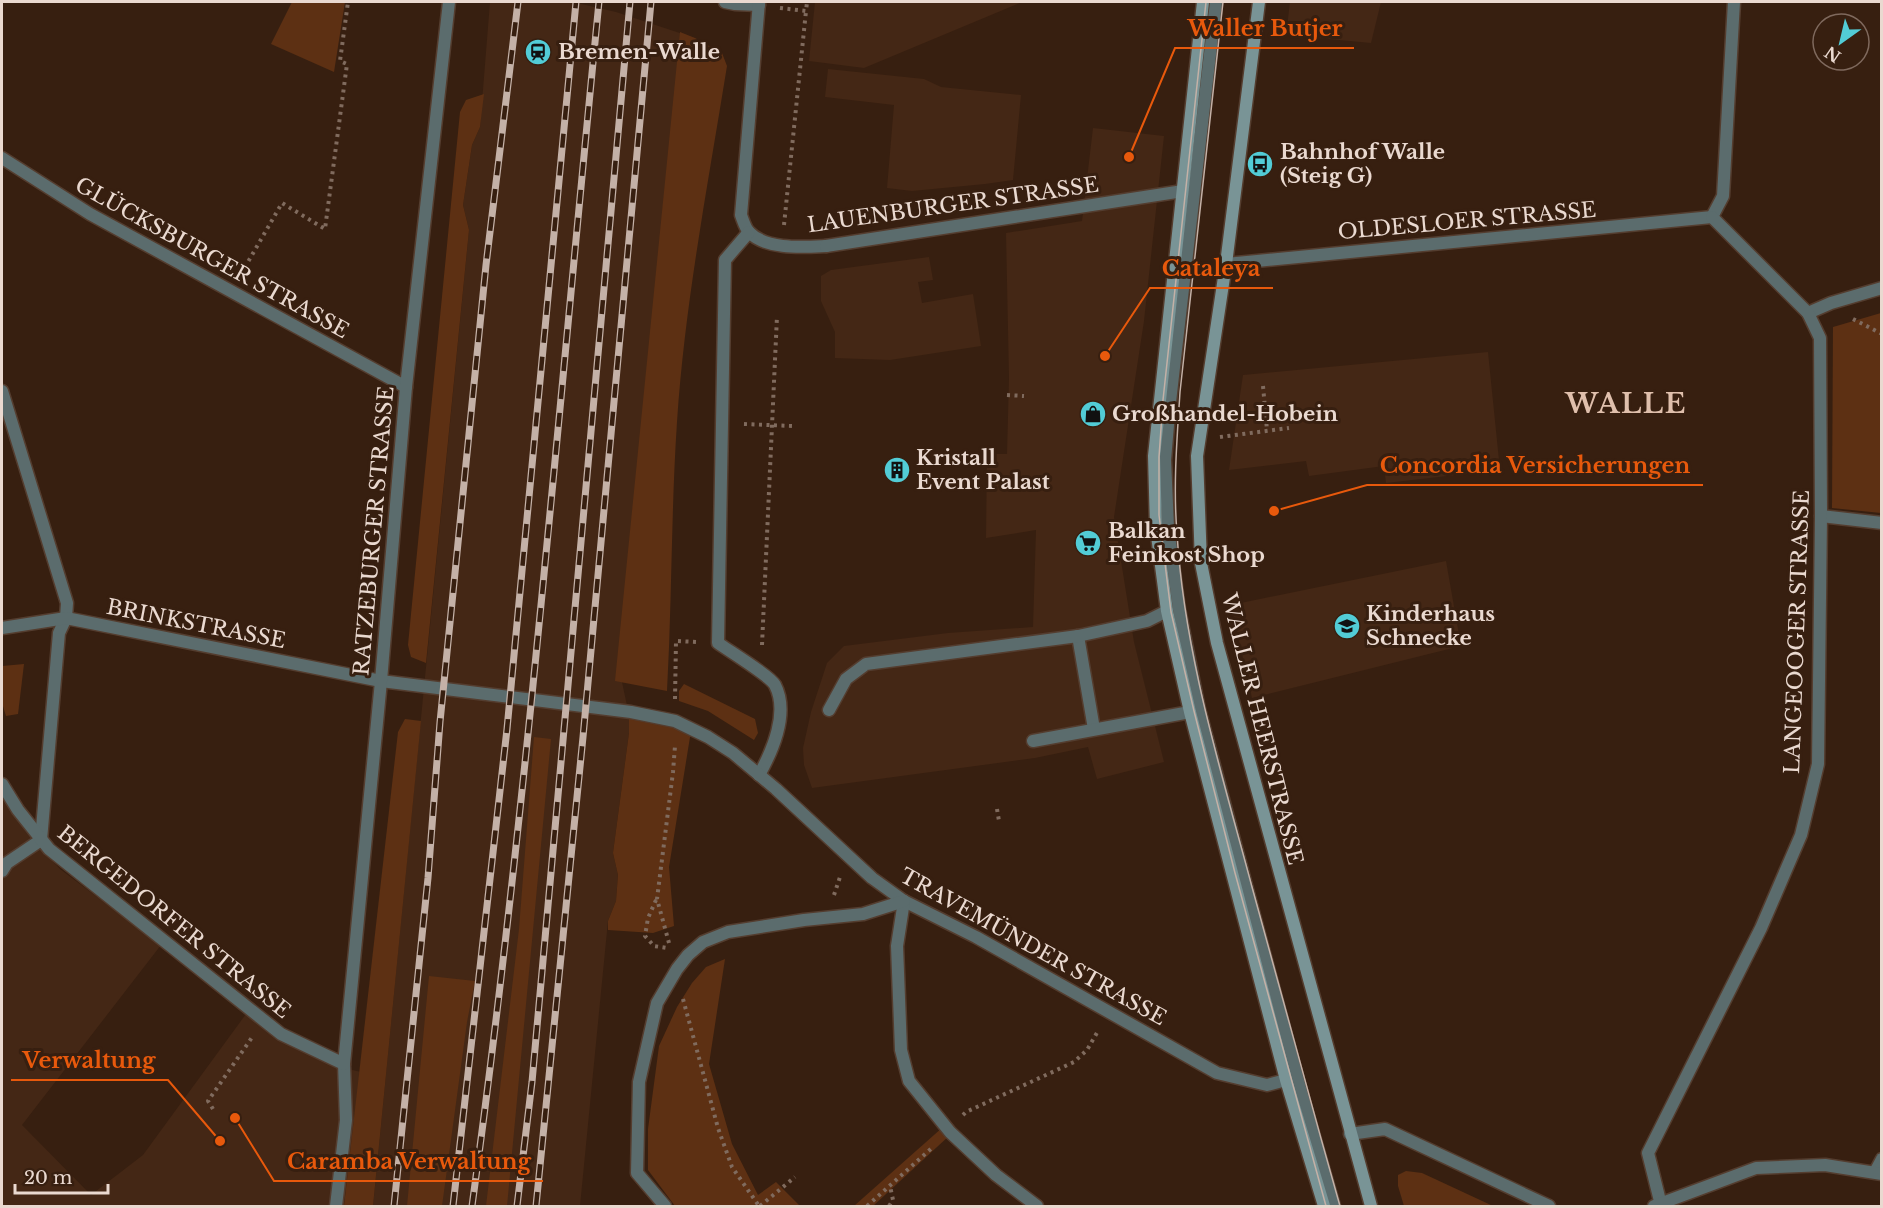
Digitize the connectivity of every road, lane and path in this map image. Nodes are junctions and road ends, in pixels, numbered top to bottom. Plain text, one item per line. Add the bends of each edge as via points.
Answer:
1 (348, 2) edge
2 (449, 2) edge
3 (725, 2) edge
4 (807, 2) edge
5 (1203, 2) edge
6 (1216, 2) edge
7 (1259, 2) edge
8 (1734, 2) edge
9 (759, 3) edge
10 (806, 11) junction
11 (2, 158) edge
12 (1183, 191) junction
13 (1712, 217) junction
14 (749, 232) junction
15 (782, 245) junction
16 (1226, 264) junction
17 (1881, 288) edge
18 (230, 293) junction
19 (1808, 313) junction
20 (777, 316) dead end
21 (1263, 386) dead end
22 (406, 387) junction
23 (2, 391) edge
24 (1007, 395) dead end
25 (1024, 396) dead end
26 (742, 423) dead end
27 (772, 425) junction
28 (792, 426) dead end
29 (1289, 428) dead end
30 (1267, 430) junction
31 (1199, 440) junction
32 (1821, 516) junction
33 (1881, 523) edge
34 (764, 610) dead end
35 (1167, 611) junction
36 (66, 618) junction
37 (2, 628) edge
38 (1078, 636) junction
39 (676, 652) dead end
40 (381, 681) junction
41 (674, 690) dead end
42 (829, 710) dead end
43 (1190, 712) junction
44 (1095, 729) junction
45 (1033, 741) dead end
46 (675, 759) dead end
47 (759, 775) junction
48 (2, 784) edge
49 (997, 809) dead end
50 (999, 821) dead end
51 (41, 840) junction
52 (848, 856) junction
53 (2, 871) edge
54 (657, 899) junction
55 (904, 901) junction
56 (825, 918) junction
57 (677, 969) junction
58 (1109, 1011) junction
59 (263, 1021) junction
60 (344, 1064) junction
61 (1286, 1080) junction
62 (213, 1109) dead end
63 (950, 1132) junction
64 (1350, 1134) junction
65 (1881, 1159) edge
66 (1878, 1173) edge
67 (795, 1177) dead end
68 (890, 1186) junction
69 (336, 1206) edge
70 (665, 1206) edge
71 (760, 1206) edge
72 (867, 1206) edge
73 (889, 1206) edge
74 (1037, 1206) edge
75 (1324, 1206) edge
76 (1334, 1206) edge
77 (1371, 1206) edge
78 (1549, 1206) edge
79 (1658, 1206) edge

1 - 18 path via 340,61 347,64 325,230 282,203
2 - 22 street, RATZEBURGER STRASSE
3 - 9 street
4 - 10 path
5 - 12 main road
6 - 76 street via 1170,402 1165,460 1168,527 1199,709
7 - 16 main road, WALLER HEERSTRASSE
8 - 13 street via 1723,196
9 - 10 path
9 - 14 street via 741,215
10 - 15 path
11 - 18 street, GLÜCKSBURGER STRASSE via 90,214
12 - 15 street, LAUENBURGER STRASSE via 826,246
12 - 35 main road via 1154,456 1156,528
13 - 16 street, OLDESLOER STRASSE
13 - 19 street
14 - 15 street, LAUENBURGER STRASSE via 771,245
14 - 47 street via 725,260 718,643 774,683 782,707 769,756
16 - 31 main road, WALLER HEERSTRASSE
17 - 19 street
18 - 22 street, GLÜCKSBURGER STRASSE
19 - 32 street, LANGEOOGER STRASSE via 1820,338
20 - 27 path
21 - 30 path
22 - 40 street, RATZEBURGER STRASSE
23 - 36 street via 67,603
24 - 25 path
26 - 27 path
27 - 28 path
27 - 34 path
29 - 30 path
30 - 31 path
31 - 64 main road, WALLER HEERSTRASSE via 1202,563 1217,643
32 - 33 street
32 - 79 street, LANGEOOGER STRASSE via 1818,764 1802,836 1761,928 1648,1153
35 - 38 street via 1147,621
35 - 43 main road
36 - 37 street, BRINKSTRASSE
36 - 40 street, BRINKSTRASSE
36 - 51 street via 59,633
38 - 42 street via 866,664 846,679
38 - 44 street
39 - 41 path
40 - 47 street, TRAVEMÜNDER STRASSE via 631,712 675,722 733,753
40 - 60 street, RATZEBURGER STRASSE
43 - 44 street
43 - 61 main road
44 - 45 street
46 - 54 path
47 - 52 street, TRAVEMÜNDER STRASSE
48 - 51 street, BERGEDORFER STRASSE
49 - 50 path
51 - 53 street
51 - 59 street, BERGEDORFER STRASSE
52 - 55 street, TRAVEMÜNDER STRASSE
52 - 56 path
54 - 54 path via 666,932 671,949 654,946 645,936
55 - 56 street via 863,914
55 - 58 street, TRAVEMÜNDER STRASSE
55 - 63 street via 897,946 901,1050 909,1081
56 - 57 street via 728,932 703,942
57 - 70 street via 657,1003 639,1082 637,1173
57 - 71 path via 725,1148 732,1167
58 - 61 street, TRAVEMÜNDER STRASSE via 1217,1072 1267,1085
58 - 63 path via 1087,1050 1074,1062 966,1112
59 - 60 street, BERGEDORFER STRASSE via 281,1034
59 - 62 path via 208,1101
60 - 69 street, RATZEBURGER STRASSE via 346,1120
61 - 75 main road
63 - 68 path
63 - 74 street
64 - 77 main road, WALLER HEERSTRASSE
64 - 78 street via 1385,1129
65 - 66 street
66 - 79 street via 1825,1165 1755,1168
67 - 71 path
68 - 72 path
68 - 73 path via 893,1200

